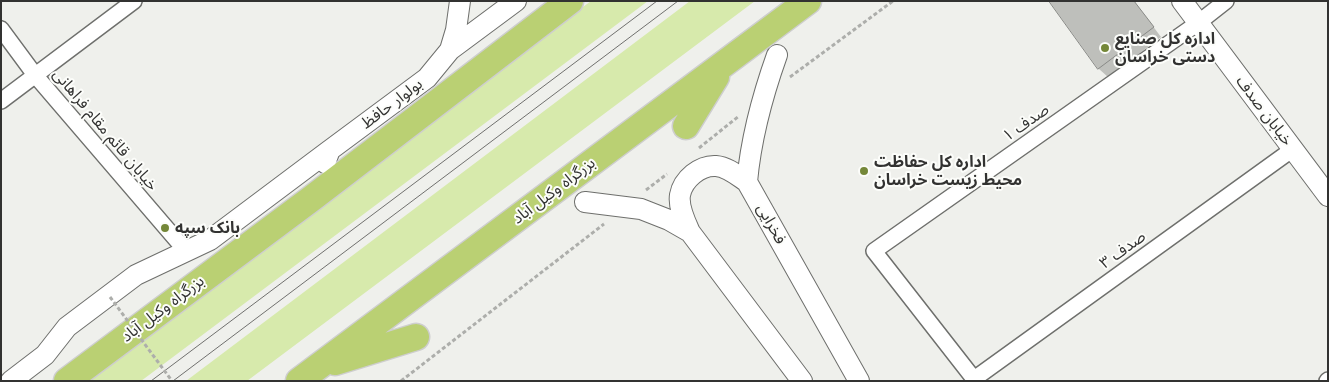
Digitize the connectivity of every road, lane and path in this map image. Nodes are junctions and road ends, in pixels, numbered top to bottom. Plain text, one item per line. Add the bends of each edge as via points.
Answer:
1 (134, 1) edge
2 (460, 1) edge
3 (516, 1) edge
4 (570, 1) edge
5 (808, 1) edge
6 (1182, 1) edge
7 (1226, 1) edge
8 (1198, 23) junction
9 (1, 29) edge
10 (450, 50) junction
11 (777, 55) dead end
12 (722, 65) junction
13 (36, 75) junction
14 (1, 101) edge
15 (686, 126) dead end
16 (1292, 149) junction
17 (330, 150) junction
18 (747, 182) junction
19 (1326, 191) edge
20 (311, 199) junction
21 (585, 202) dead end
22 (690, 232) junction
23 (186, 251) junction
24 (110, 297) dead end
25 (416, 337) dead end
26 (308, 374) edge
27 (974, 379) joint
28 (12, 381) edge
29 (67, 381) edge
30 (172, 381) edge
31 (802, 381) edge
32 (859, 381) edge

1 - 13 street
2 - 10 street, بولوار حافظ
3 - 10 street
4 - 20 highway, بزرگراه وکیل آباد
5 - 12 highway, بزرگراه وکیل آباد
6 - 8 street, خیابان صدف
7 - 8 street, صدف ۱
8 - 16 street, خیابان صدف
8 - 27 street, صدف ۱ via 874,250
9 - 13 street, خیابان قائم مقام فراهانی
10 - 17 street, بولوار حافظ via 428,78
11 - 18 street via 762,98 749,156
12 - 15 highway
12 - 26 highway, بزرگراه وکیل آباد
13 - 14 street
13 - 23 street, خیابان قائم مقام فراهانی
16 - 19 street, خیابان صدف
16 - 27 street, صدف ۳
17 - 20 street
17 - 23 street, بولوار حافظ via 210,240
18 - 22 street via 716,166 699,169 686,180 680,195 682,212
18 - 32 street, فخرایی
20 - 29 highway, بزرگراه وکیل آباد
21 - 22 street via 641,209
22 - 31 street
23 - 28 street, بولوار حافظ via 136,275 67,327 45,355
24 - 30 path, bridge
25 - 26 highway

